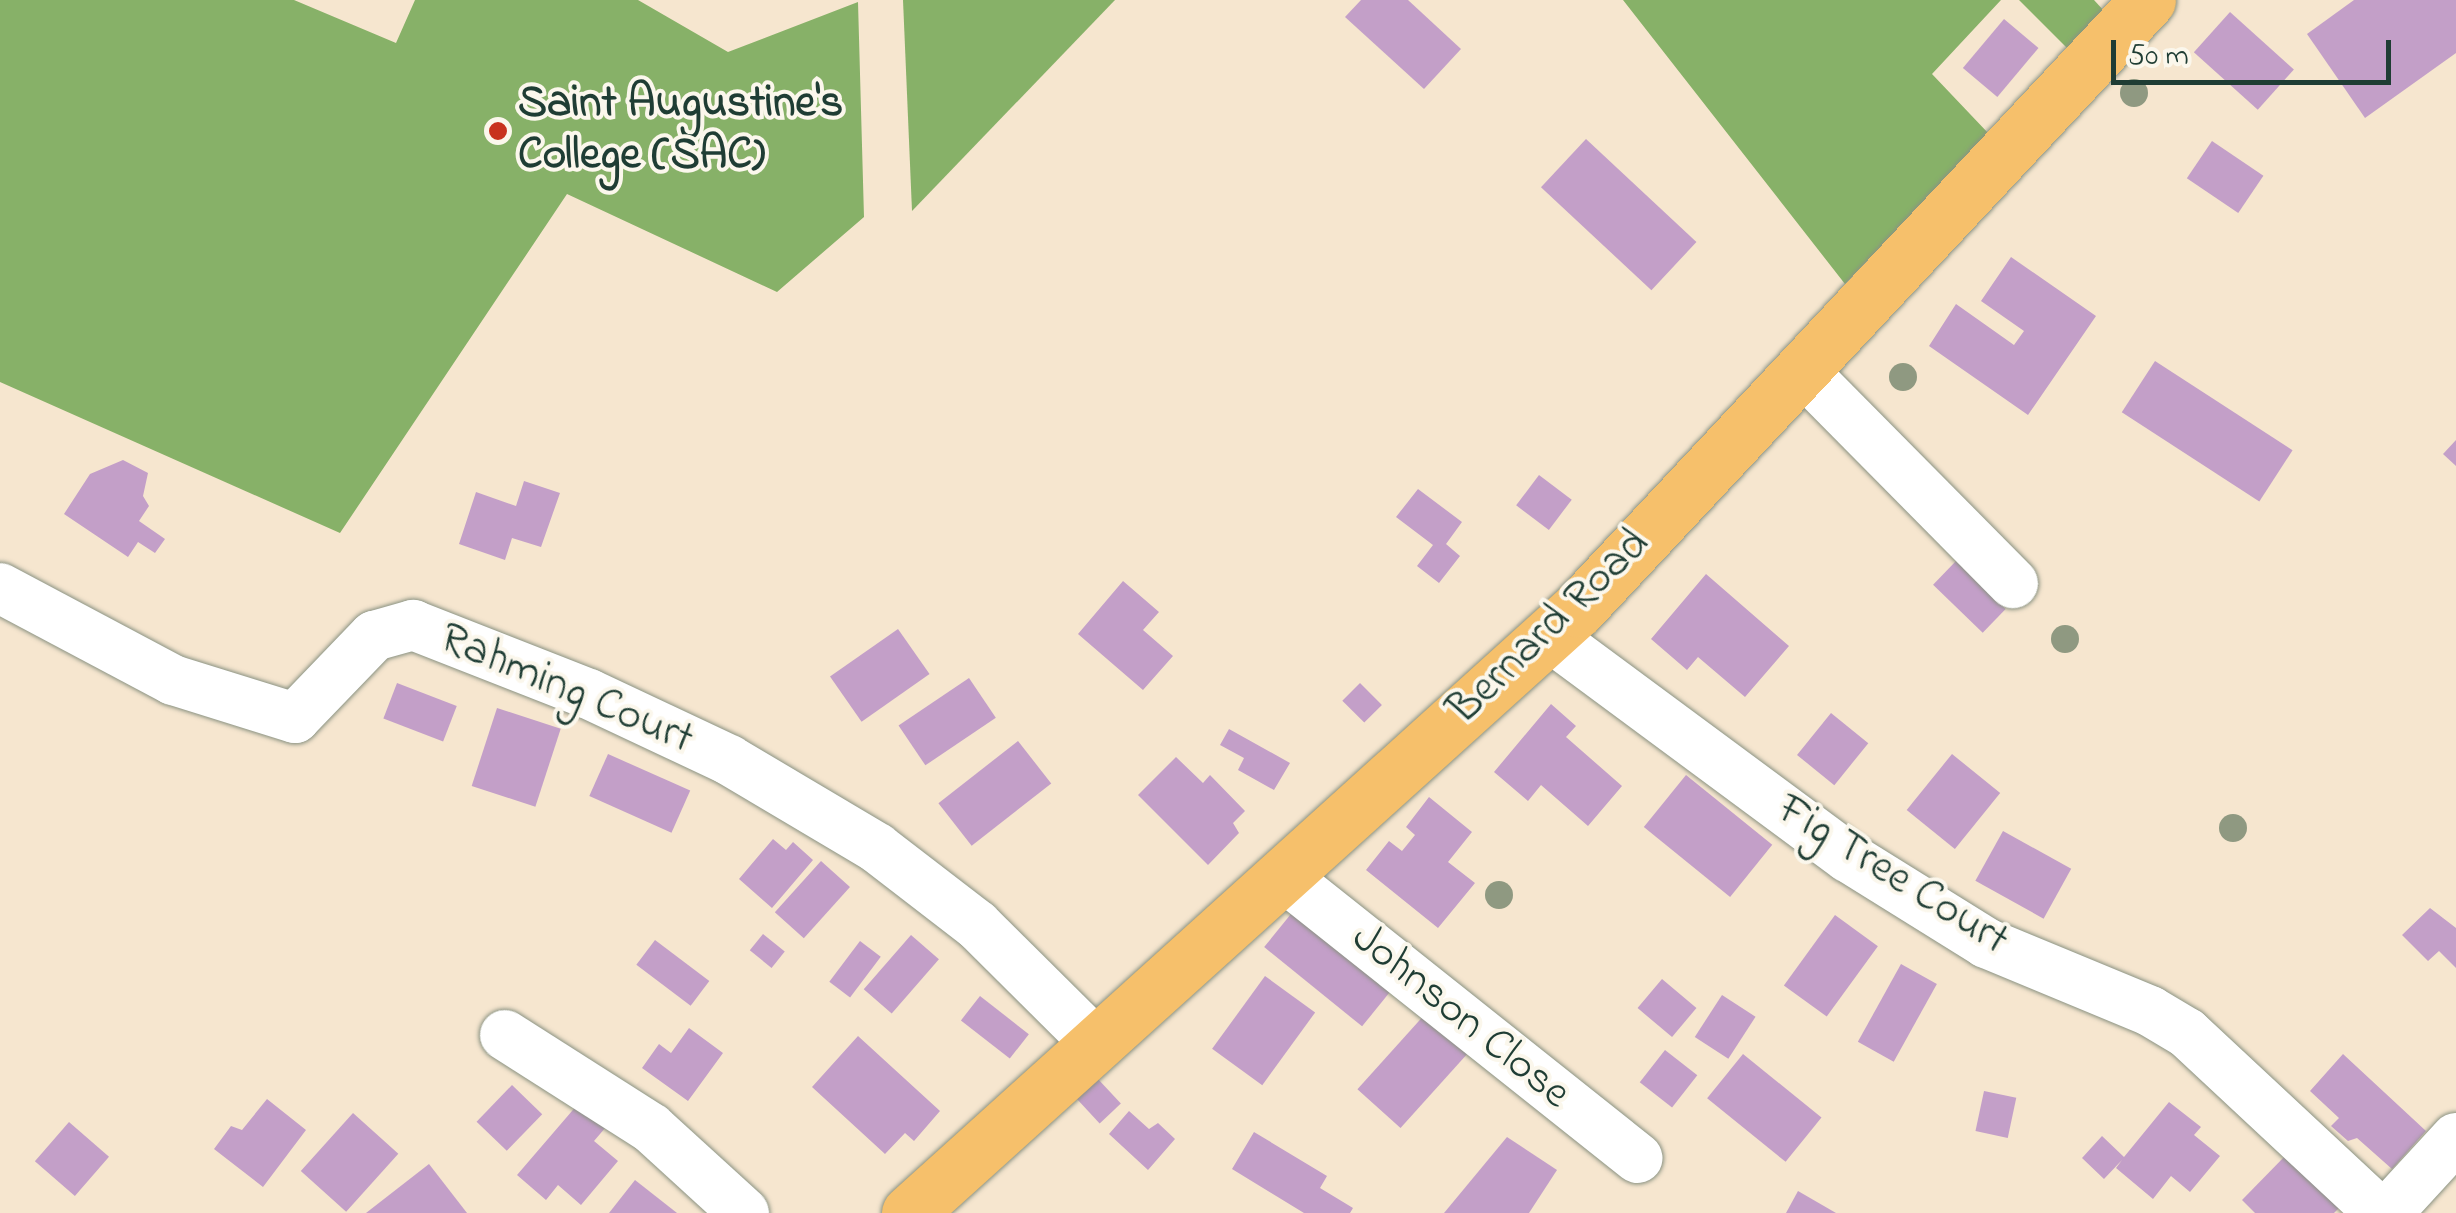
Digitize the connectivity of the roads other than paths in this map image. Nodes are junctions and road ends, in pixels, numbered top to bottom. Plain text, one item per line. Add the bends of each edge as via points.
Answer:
1 (2148, 0) edge
2 (1802, 370) junction
3 (2013, 583) dead end
4 (0, 588) edge
5 (1548, 636) junction
6 (1283, 876) junction
7 (505, 1035) dead end
8 (1097, 1044) junction
9 (2456, 1138) edge
10 (1637, 1158) dead end
11 (2401, 1208) edge
12 (744, 1213) edge
13 (909, 1213) edge

1 - 2 main road, Bernard Road
2 - 3 street
2 - 5 main road, Bernard Road
4 - 8 street, Rahming Court via 173,680 294,718 374,636 413,625 589,694 729,760 877,848 978,925
5 - 6 main road, Bernard Road
5 - 11 street, Fig Tree Court via 1848,857 1970,934 2150,1010 2187,1033
6 - 8 main road, Bernard Road
6 - 10 street, Johnson Close
7 - 12 street via 651,1128
8 - 13 main road, Bernard Road
9 - 11 street

